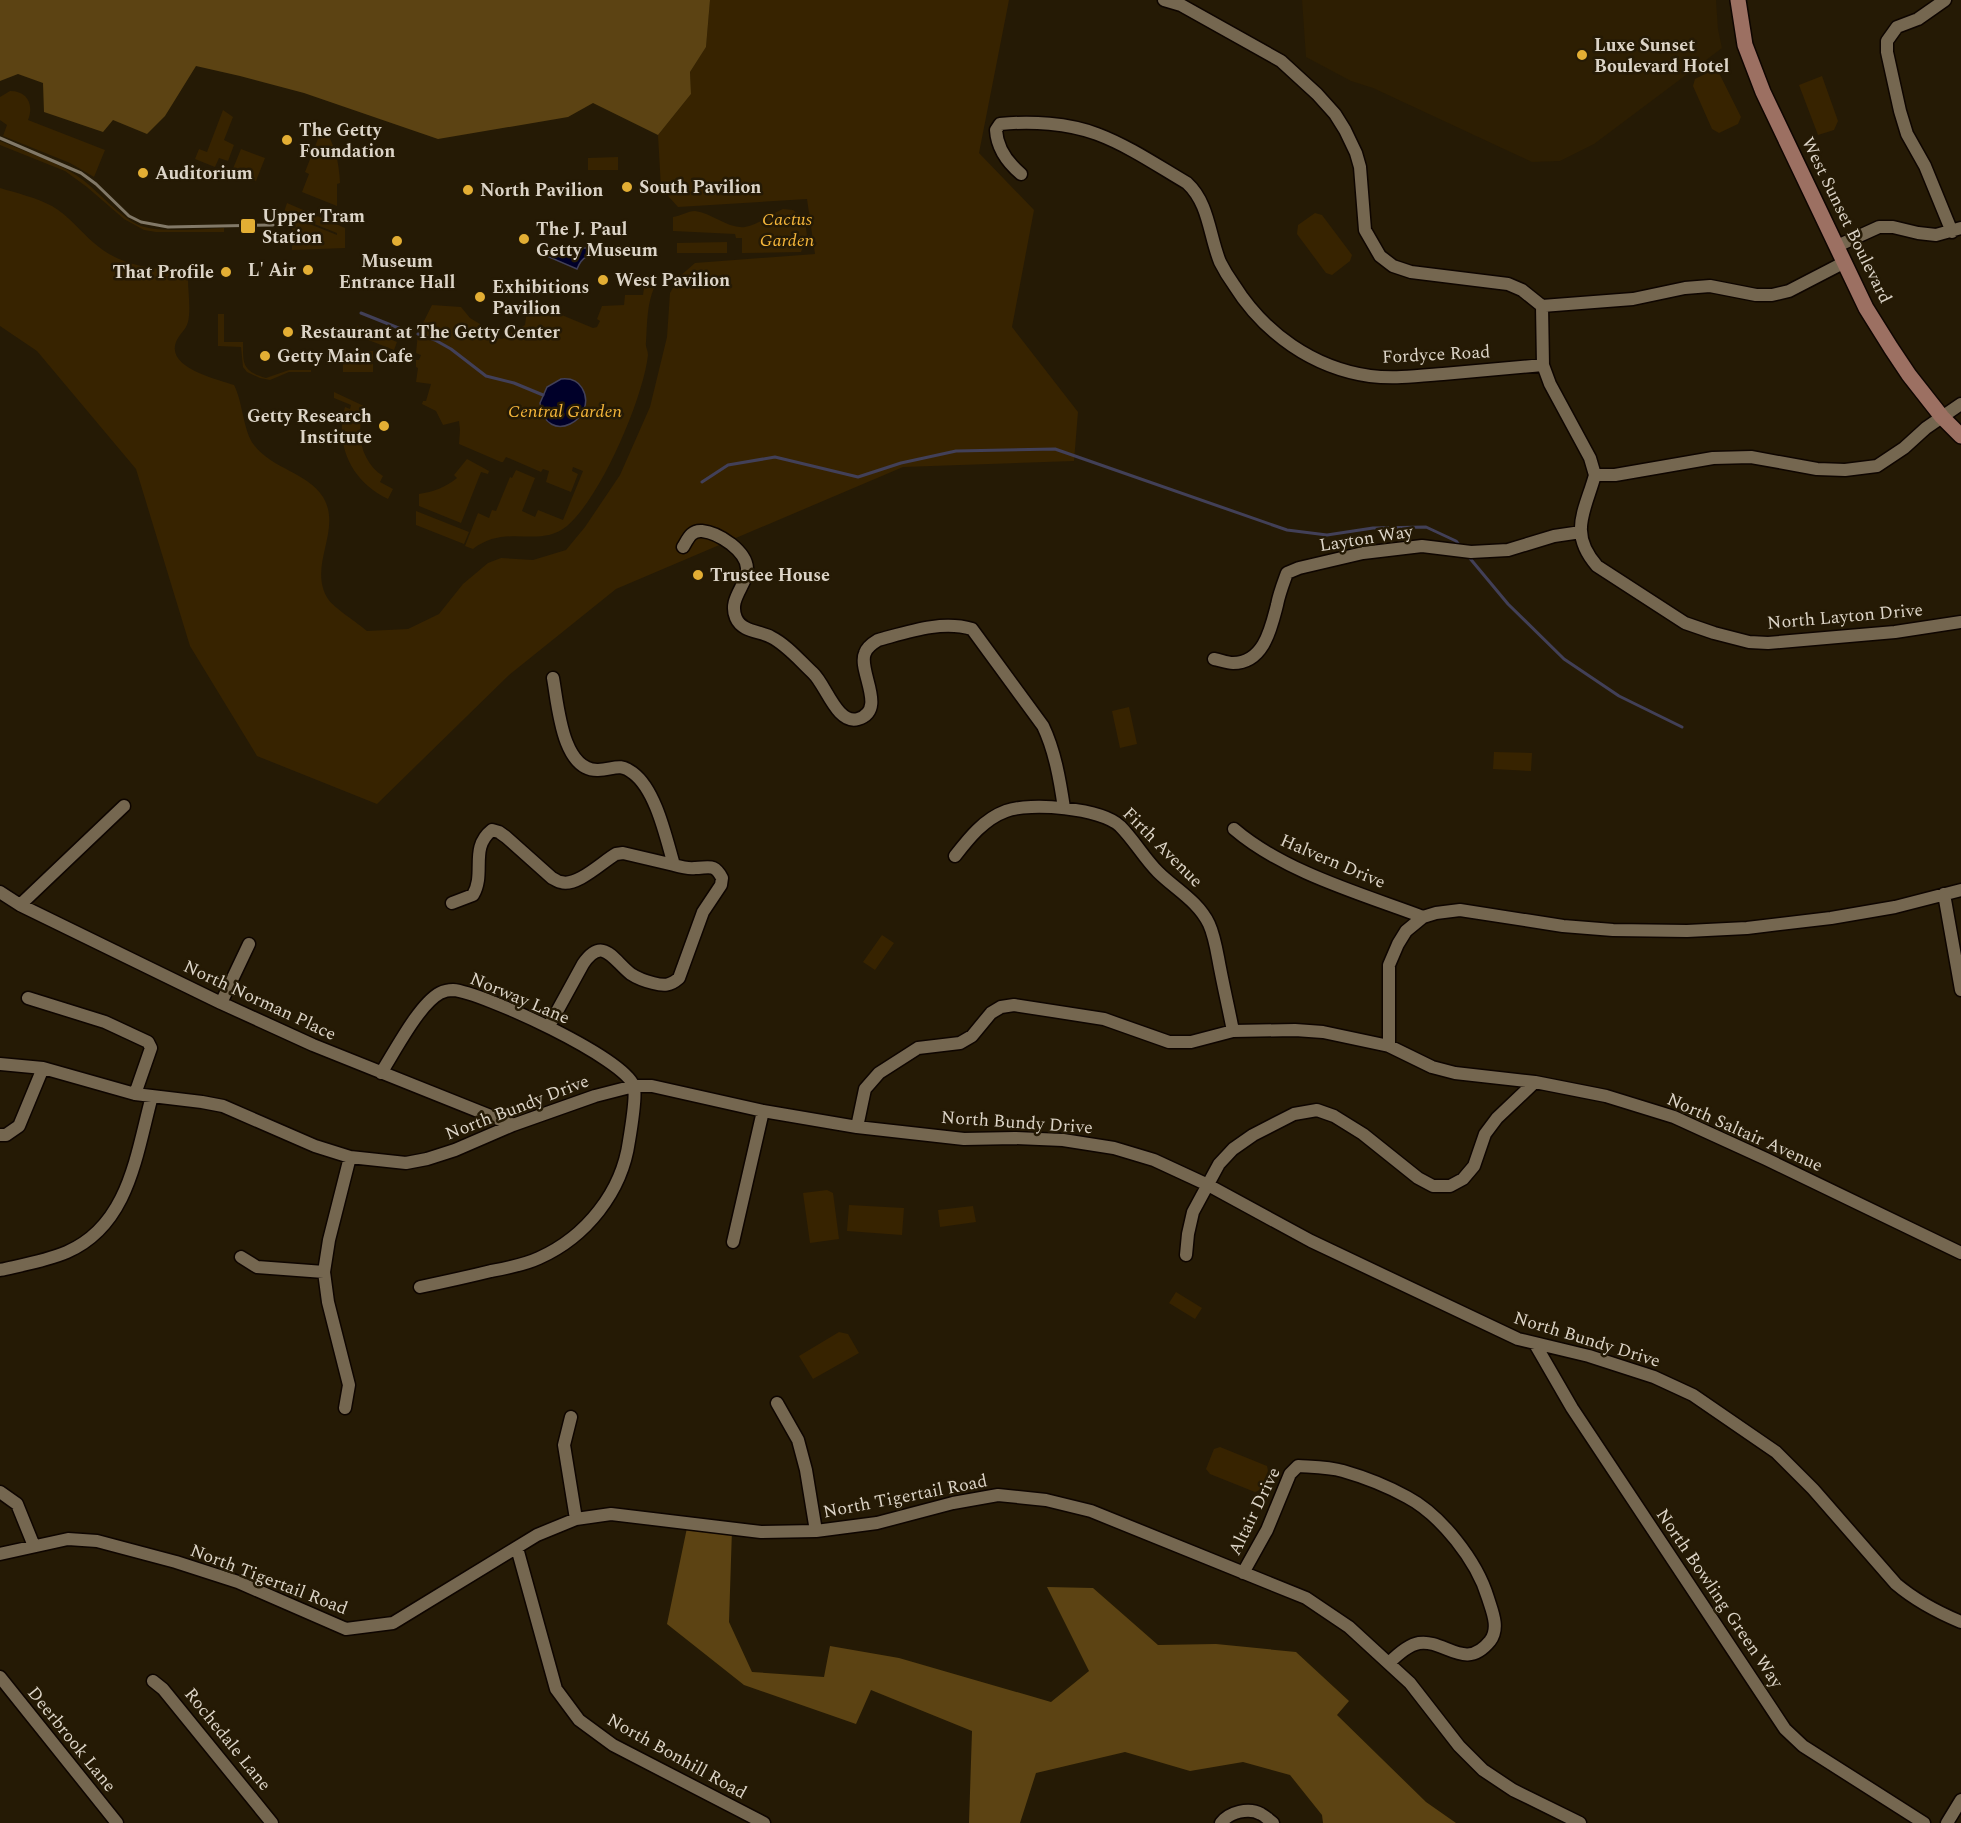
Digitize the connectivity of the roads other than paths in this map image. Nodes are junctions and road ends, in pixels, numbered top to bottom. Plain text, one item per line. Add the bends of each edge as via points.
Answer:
1 (1164, 0) edge
2 (1738, 0) edge
3 (1945, 0) edge
4 (1021, 174) dead end
5 (1957, 230) edge
6 (1837, 246) junction
7 (1845, 262) junction
8 (1542, 306) junction
9 (1543, 365) junction
10 (1961, 404) edge
11 (1942, 417) junction
12 (1961, 436) edge
13 (1595, 475) junction
14 (1581, 532) junction
15 (683, 547) dead end
16 (1961, 622) edge
17 (1214, 659) dead end
18 (553, 678) dead end
19 (124, 806) dead end
20 (1064, 808) junction
21 (1234, 829) dead end
22 (955, 856) dead end
23 (674, 865) junction
24 (1961, 890) edge
25 (0, 892) edge
26 (1944, 894) junction
27 (452, 903) dead end
28 (20, 905) junction
29 (1423, 917) junction
30 (249, 944) dead end
31 (1961, 990) edge
32 (28, 998) dead end
33 (221, 1003) junction
34 (549, 1026) junction
35 (1233, 1031) junction
36 (1389, 1046) junction
37 (0, 1064) edge
38 (43, 1068) junction
39 (381, 1073) junction
40 (1535, 1082) junction
41 (634, 1086) junction
42 (135, 1094) junction
43 (152, 1096) junction
44 (763, 1111) junction
45 (513, 1125) junction
46 (857, 1127) junction
47 (0, 1135) edge
48 (350, 1157) junction
49 (1208, 1185) junction
50 (733, 1242) dead end
51 (1961, 1253) edge
52 (1186, 1255) dead end
53 (241, 1257) dead end
54 (0, 1270) edge
55 (324, 1272) junction
56 (420, 1287) dead end
57 (1535, 1344) junction
58 (777, 1403) dead end
59 (345, 1408) dead end
60 (572, 1418) dead end
61 (0, 1492) edge
62 (576, 1519) junction
63 (816, 1531) junction
64 (34, 1546) junction
65 (517, 1548) junction
66 (0, 1554) edge
67 (1243, 1573) junction
68 (1961, 1622) edge
69 (1389, 1662) junction
70 (0, 1677) edge
71 (153, 1681) dead end
72 (1961, 1800) edge
73 (117, 1823) edge
74 (272, 1823) edge
75 (764, 1823) edge
76 (1221, 1823) edge
77 (1273, 1823) edge
78 (1580, 1823) edge
79 (1924, 1823) edge
80 (1947, 1823) edge

1 - 8 street via 1181,5 1281,61 1335,114 1356,153 1365,230 1380,256 1411,272 1508,284
2 - 6 main road, West Sunset Boulevard via 1742,28 1763,92
3 - 5 street via 1918,19 1897,27 1887,42 1887,52 1907,134
4 - 9 street, Fordyce Road via 1010,165 999,144 996,130 1000,124 1037,123 1096,133 1187,183 1202,202 1220,261 1253,313 1298,350 1327,364 1370,376 1406,377
5 - 6 street via 1936,235 1880,228
6 - 7 main road, West Sunset Boulevard
7 - 8 street via 1789,291 1772,295 1710,286 1633,299
7 - 11 main road, West Sunset Boulevard via 1866,308 1891,348
8 - 9 street
9 - 13 street
10 - 11 street
11 - 12 main road, West Sunset Boulevard
11 - 13 street via 1877,466 1817,469 1751,457 1713,458
13 - 14 street via 1583,511
14 - 16 street, North Layton Drive via 1587,554 1598,566 1647,599 1685,623 1749,642 1829,639
14 - 17 street, Layton Way via 1508,550 1471,552 1422,546 1363,553 1299,568 1287,573 1268,638 1258,652 1233,663
15 - 20 street via 692,534 705,531 722,538 743,555 747,576 736,599 736,618 742,626 777,640 821,682 842,715 851,719 860,718 872,704 863,664 871,644 936,626 957,624 972,629 1043,726 1050,740
18 - 23 street via 566,739 576,761 587,769 622,766 634,773 654,802
19 - 28 street
20 - 22 street, Firth Avenue via 1005,811 970,835
20 - 35 street, Firth Avenue via 1090,812 1120,826 1148,861 1197,906 1215,942
21 - 29 street, Halvern Drive via 1251,844 1308,873
23 - 27 street via 616,854 579,879 561,883 492,830 480,843 473,895
23 - 34 street via 713,867 722,878 703,912 679,978 672,985 662,986 644,981 613,956 595,951 583,964
24 - 26 street
25 - 28 street, North Norman Place
26 - 29 street via 1831,918 1687,931 1563,926 1460,910
26 - 31 street
28 - 33 street, North Norman Place
29 - 36 street via 1406,931 1389,965
30 - 33 street
32 - 42 street via 105,1022 148,1042 151,1048
33 - 39 street, North Norman Place
34 - 39 street, Norway Lane via 450,989 426,1005
34 - 41 street, Norway Lane via 624,1072
35 - 36 street, North Saltair Avenue via 1323,1032
35 - 46 street, North Saltair Avenue via 1191,1042 1169,1042 1104,1020 1014,1005 1001,1007 960,1043 918,1048 879,1073 866,1089
36 - 40 street, North Saltair Avenue via 1432,1067 1455,1073
37 - 38 street, North Bundy Drive
38 - 42 street, North Bundy Drive
38 - 47 street via 19,1126
39 - 45 street, North Norman Place
40 - 49 street via 1497,1118 1485,1134 1473,1166 1463,1179 1450,1186 1433,1186 1418,1178 1363,1134 1317,1110 1294,1114 1253,1135 1219,1164
40 - 51 street, North Saltair Avenue via 1606,1096 1674,1117
41 - 44 street, North Bundy Drive via 652,1086
41 - 45 street, North Bundy Drive
41 - 56 street via 628,1151 617,1181 600,1210 580,1232 539,1258
42 - 43 street, North Bundy Drive
43 - 48 street, North Bundy Drive via 223,1107
43 - 54 street via 128,1182 105,1226 87,1241 49,1259
44 - 46 street, North Bundy Drive
44 - 50 street
45 - 48 street, North Bundy Drive via 427,1159 406,1163
46 - 49 street, North Bundy Drive via 964,1139 1063,1140 1114,1148 1154,1160
48 - 55 street
49 - 52 street via 1193,1212
49 - 57 street, North Bundy Drive via 1311,1241
53 - 55 street via 257,1267
55 - 59 street via 349,1385
57 - 68 street, North Bundy Drive via 1654,1377 1693,1395 1776,1452 1910,1597
57 - 79 street, North Bowling Green Way via 1572,1408 1785,1729 1803,1746
58 - 63 street via 798,1440
60 - 62 street via 564,1445
61 - 64 street via 17,1504
62 - 63 street, North Tigertail Road via 611,1514 761,1532
62 - 65 street, North Tigertail Road
63 - 67 street, North Tigertail Road via 876,1523 998,1496 1046,1500 1091,1511
64 - 65 street, North Tigertail Road via 68,1539 98,1541 238,1582 346,1629 393,1623
64 - 66 street, North Tigertail Road
65 - 75 street, North Bonhill Road via 556,1689 579,1720 613,1745
67 - 69 street, North Tigertail Road via 1306,1598 1349,1627
67 - 69 street, Altair Drive via 1267,1530 1290,1474 1298,1466 1341,1470 1408,1497 1455,1539 1475,1567 1496,1624 1491,1640 1478,1651 1462,1656 1419,1643
69 - 78 street, North Tigertail Road via 1484,1770 1513,1790
70 - 73 street, Deerbrook Lane
71 - 74 street, Rochedale Lane
72 - 80 street
76 - 77 street via 1240,1811 1259,1812

